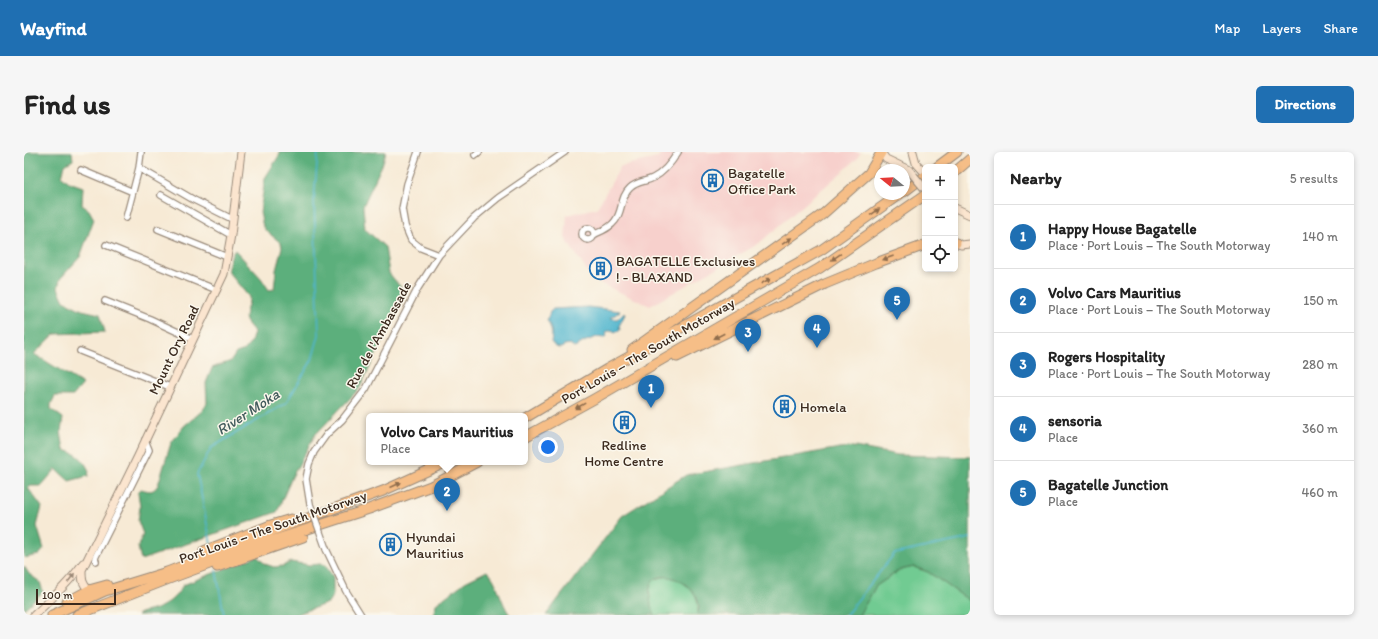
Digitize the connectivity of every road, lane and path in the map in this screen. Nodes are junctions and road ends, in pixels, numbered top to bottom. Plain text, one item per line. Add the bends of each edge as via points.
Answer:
1 (141, 152) edge
2 (241, 152) edge
3 (418, 152) edge
4 (565, 152) edge
5 (678, 152) edge
6 (881, 152) edge
7 (913, 152) edge
8 (957, 152) edge
9 (970, 159) edge
10 (941, 164) edge
11 (139, 168) junction
12 (958, 169) edge
13 (81, 170) dead end
14 (922, 171) edge
15 (922, 177) edge
16 (922, 185) edge
17 (910, 187) edge
18 (133, 192) junction
19 (161, 195) dead end
20 (922, 197) edge
21 (892, 200) edge
22 (958, 209) edge
23 (970, 215) edge
24 (126, 218) dead end
25 (232, 219) junction
26 (158, 229) dead end
27 (595, 234) dead end
28 (231, 235) junction
29 (958, 244) edge
30 (970, 244) edge
31 (106, 245) dead end
32 (922, 246) edge
33 (439, 255) junction
34 (227, 257) junction
35 (218, 290) junction
36 (105, 301) dead end
37 (192, 340) junction
38 (80, 351) dead end
39 (607, 369) junction
40 (170, 387) junction
41 (594, 399) junction
42 (528, 416) edge
43 (528, 435) edge
44 (145, 440) junction
45 (440, 465) edge
46 (471, 465) edge
47 (273, 536) junction
48 (93, 548) junction
49 (96, 561) dead end
50 (168, 575) junction
51 (89, 590) junction
52 (34, 615) edge
53 (43, 615) edge
54 (52, 615) edge
55 (77, 615) edge
56 (361, 615) edge

1 - 11 street
2 - 25 main road, Mount Ory Road
3 - 33 street via 402,209 405,226 411,240 421,248
4 - 33 street, Rue de l'Ambassade via 492,203
5 - 27 street via 662,172 630,188 615,221 607,229
6 - 16 main road, bridge via 886,159 909,170
39 -> 6 highway via 823,214 869,173
7 - 14 main road
8 - 10 highway
9 - 12 highway
11 - 18 street
11 - 25 street
13 - 18 street
15 - 17 highway
18 - 24 street
19 - 28 street
20 -> 41 highway, Port Louis – The South Motorway via 820,268
39 -> 21 highway, Port Louis – The South Motorway via 821,250
22 - 23 main road
25 - 28 main road, Mount Ory Road
26 - 34 street
28 - 34 main road, Mount Ory Road
29 - 30 main road
31 - 35 street
32 -> 41 highway via 825,284
33 - 56 street, Rue de l'Ambassade, bridge via 418,288 366,389 342,420 327,434 309,464 306,480 310,504 326,549 346,591
34 - 35 main road, Mount Ory Road
35 - 37 main road, Mount Ory Road
36 - 37 street
37 - 40 main road, Mount Ory Road
38 - 40 street
39 - 42 highway, Port Louis – The South Motorway
40 - 44 main road, Mount Ory Road
41 -> 43 highway, Port Louis – The South Motorway
44 - 48 main road, Mount Ory Road
44 - 49 street via 148,450 95,558
47 -> 45 highway, Port Louis – The South Motorway
46 - 47 highway, Port Louis – The South Motorway via 431,486 369,509
47 - 50 highway, Port Louis – The South Motorway
47 - 50 highway
48 - 51 main road, Mount Ory Road via 82,570 84,586
52 -> 48 main road, Mount Ory Road via 68,583
50 - 51 highway
50 - 54 highway, Port Louis – The South Motorway via 105,591
50 - 55 highway, Port Louis – The South Motorway
51 - 53 highway

